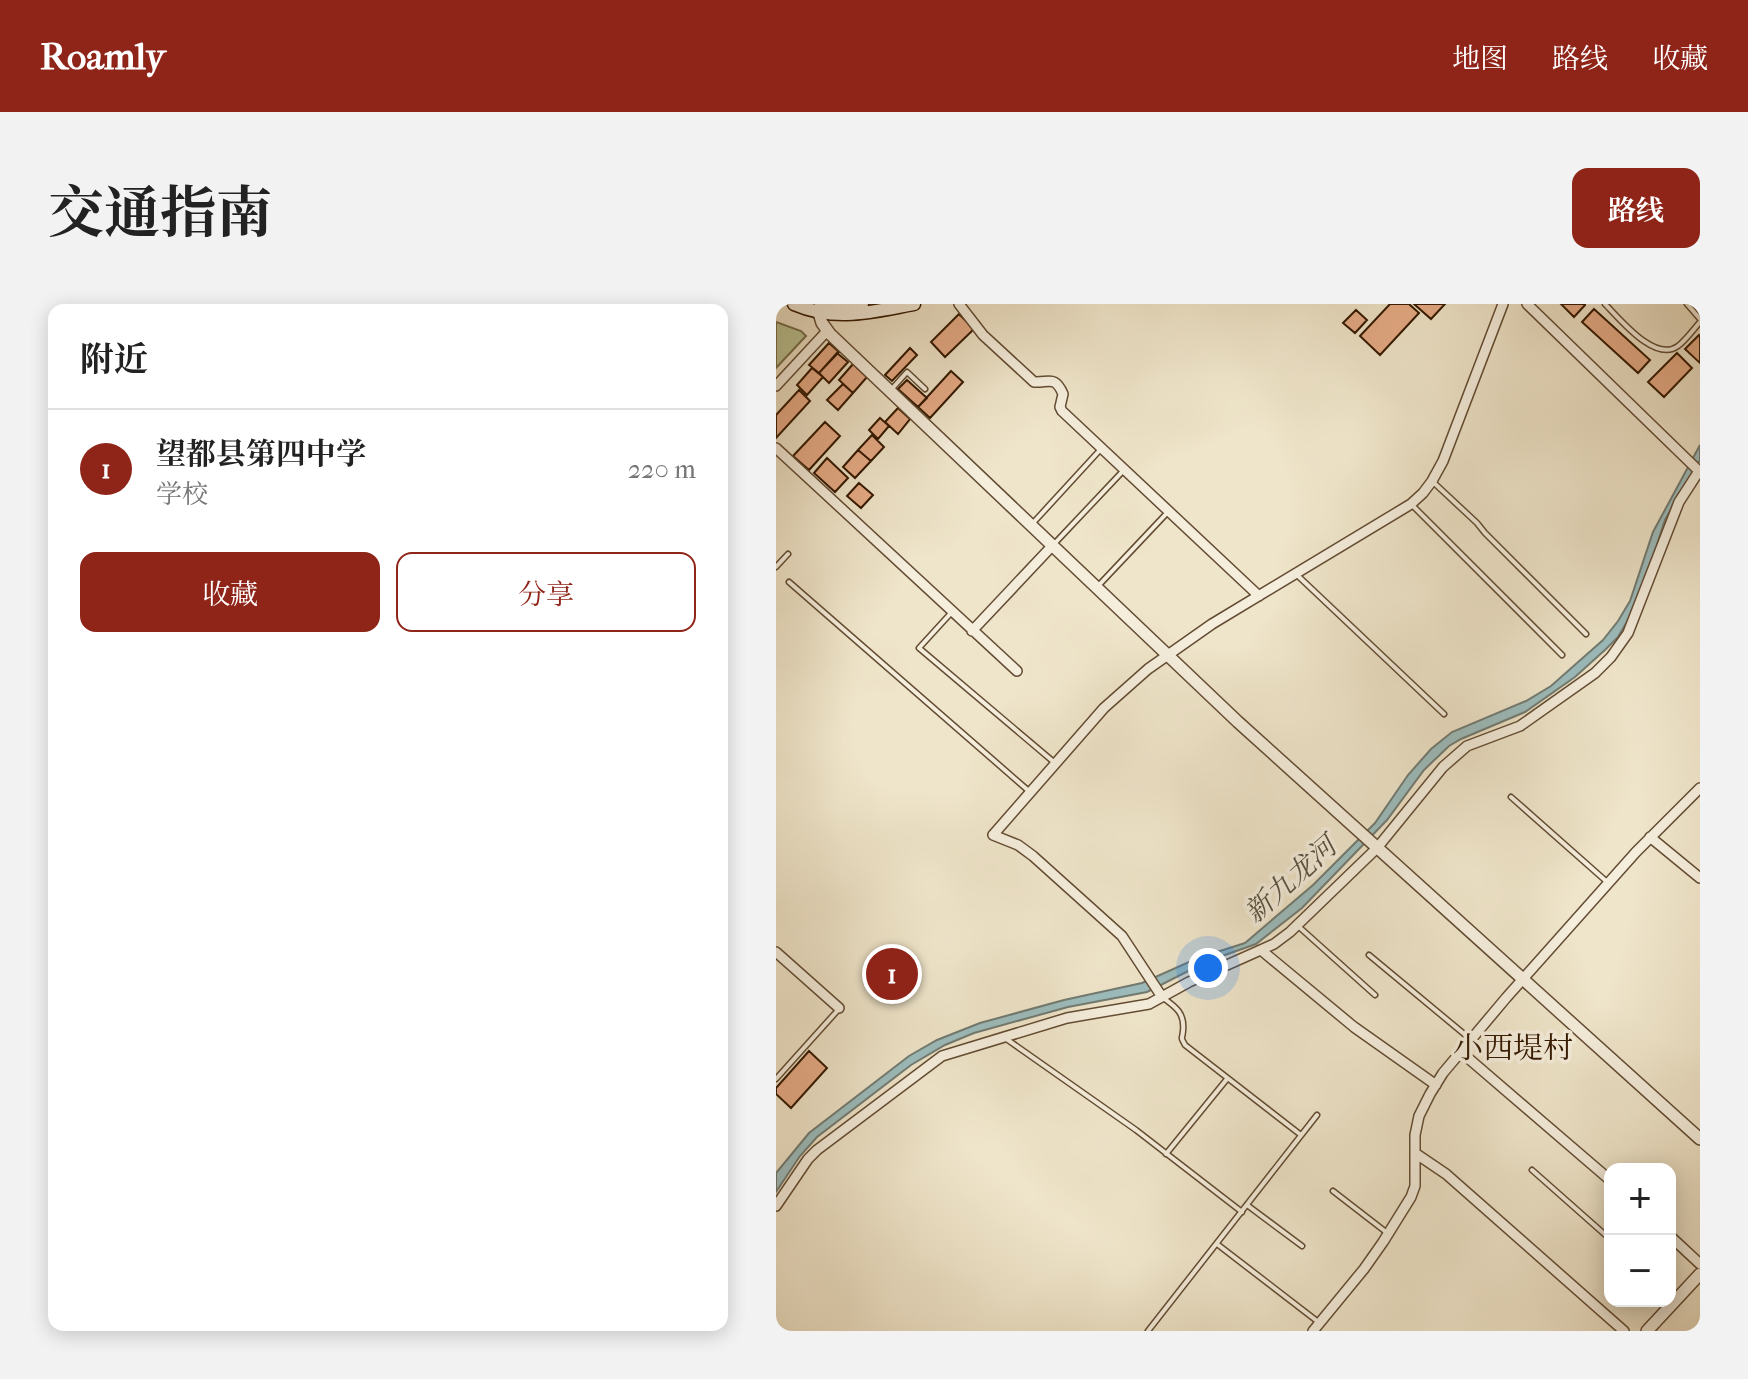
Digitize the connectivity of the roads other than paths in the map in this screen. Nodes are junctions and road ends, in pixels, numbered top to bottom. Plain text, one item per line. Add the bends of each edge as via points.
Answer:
1 (794, 304) edge
2 (862, 304) edge
3 (914, 304) edge
4 (959, 304) edge
5 (1503, 304) edge
6 (1527, 304) edge
7 (1605, 304) edge
8 (1687, 304) edge
9 (822, 306) edge
10 (1700, 321) edge
11 (827, 331) junction
12 (776, 386) edge
13 (925, 389) dead end
14 (890, 391) junction
15 (776, 448) edge
16 (1102, 448) junction
17 (1124, 469) junction
18 (1699, 471) edge
19 (1432, 481) junction
20 (1411, 504) junction
21 (1169, 511) junction
22 (1032, 525) junction
23 (1053, 545) junction
24 (788, 554) dead end
25 (776, 567) edge
26 (1296, 574) junction
27 (789, 582) dead end
28 (1097, 588) junction
29 (1259, 596) junction
30 (952, 612) junction
31 (972, 631) junction
32 (1586, 634) dead end
33 (1168, 655) junction
34 (1562, 655) dead end
35 (1017, 671) dead end
36 (1444, 714) dead end
37 (1055, 763) junction
38 (1700, 788) edge
39 (1030, 792) junction
40 (1511, 797) dead end
41 (1650, 837) junction
42 (1377, 848) junction
43 (1700, 878) edge
44 (1608, 882) junction
45 (1298, 926) junction
46 (1261, 950) junction
47 (776, 952) edge
48 (1369, 955) dead end
49 (1522, 979) junction
50 (1375, 995) dead end
51 (1162, 997) junction
52 (839, 1008) joint
53 (1005, 1038) junction
54 (1471, 1040) junction
55 (1461, 1052) junction
56 (776, 1079) edge
57 (1227, 1079) junction
58 (1436, 1085) junction
59 (1317, 1115) dead end
60 (1301, 1135) junction
61 (1700, 1139) edge
62 (1415, 1153) junction
63 (1166, 1154) junction
64 (1532, 1170) dead end
65 (1604, 1175) edge
66 (1333, 1191) dead end
67 (1247, 1205) junction
68 (776, 1206) edge
69 (1242, 1212) junction
70 (1388, 1234) junction
71 (1605, 1235) edge
72 (1676, 1242) edge
73 (1217, 1244) junction
74 (1302, 1246) dead end
75 (1700, 1264) edge
76 (1700, 1274) edge
77 (1676, 1294) edge
78 (1665, 1307) edge
79 (1316, 1327) edge
80 (1148, 1331) edge
81 (1624, 1331) edge
82 (1647, 1331) edge

1 - 9 main road
2 - 9 main road
3 - 9 main road via 848,315
4 - 16 street via 983,335 1034,382 1058,385 1062,411
5 - 19 street
6 - 18 street
7 - 10 lane via 1650,347 1660,350 1676,348
8 - 10 lane
9 - 11 street
11 - 12 street
11 - 14 street
13 - 14 lane via 907,372
14 - 22 street
15 - 30 street
16 - 17 street
16 - 22 lane
17 - 21 street
17 - 23 lane
18 - 42 street via 1679,502 1628,633 1611,657 1520,726 1467,746 1443,767
19 - 20 street
19 - 32 lane
20 - 26 street
20 - 34 lane
21 - 28 lane
21 - 29 street
22 - 23 street
23 - 28 street
23 - 31 street
24 - 25 lane
26 - 29 street
26 - 36 lane
27 - 39 lane
28 - 33 street
29 - 33 street
30 - 31 street
30 - 37 lane via 919,648
31 - 35 street
33 - 37 street via 1104,708
33 - 42 street
37 - 39 street
38 - 41 street
39 - 51 street via 993,835 1033,856 1122,936
40 - 44 lane
41 - 43 street
41 - 44 street
42 - 45 street
42 - 49 street
44 - 49 street
45 - 46 street
45 - 50 lane
46 - 51 street
46 - 58 street via 1354,1027
47 - 52 street
48 - 54 lane
49 - 54 street
49 - 61 street
51 - 53 street
51 - 57 lane via 1183,1015 1185,1045
52 - 56 lane
53 - 63 lane
53 - 68 street via 930,1064 817,1150
54 - 55 street
55 - 58 street
55 - 65 street
57 - 60 lane
57 - 63 lane
58 - 62 street via 1419,1116
59 - 60 lane
60 - 67 lane
62 - 70 street via 1415,1186
62 - 81 street via 1446,1174
63 - 69 lane
64 - 71 lane
66 - 70 lane
67 - 69 lane
67 - 74 lane
69 - 73 lane
70 - 79 street
72 - 75 street
73 - 79 lane
73 - 80 lane
76 - 77 street
78 - 82 street

